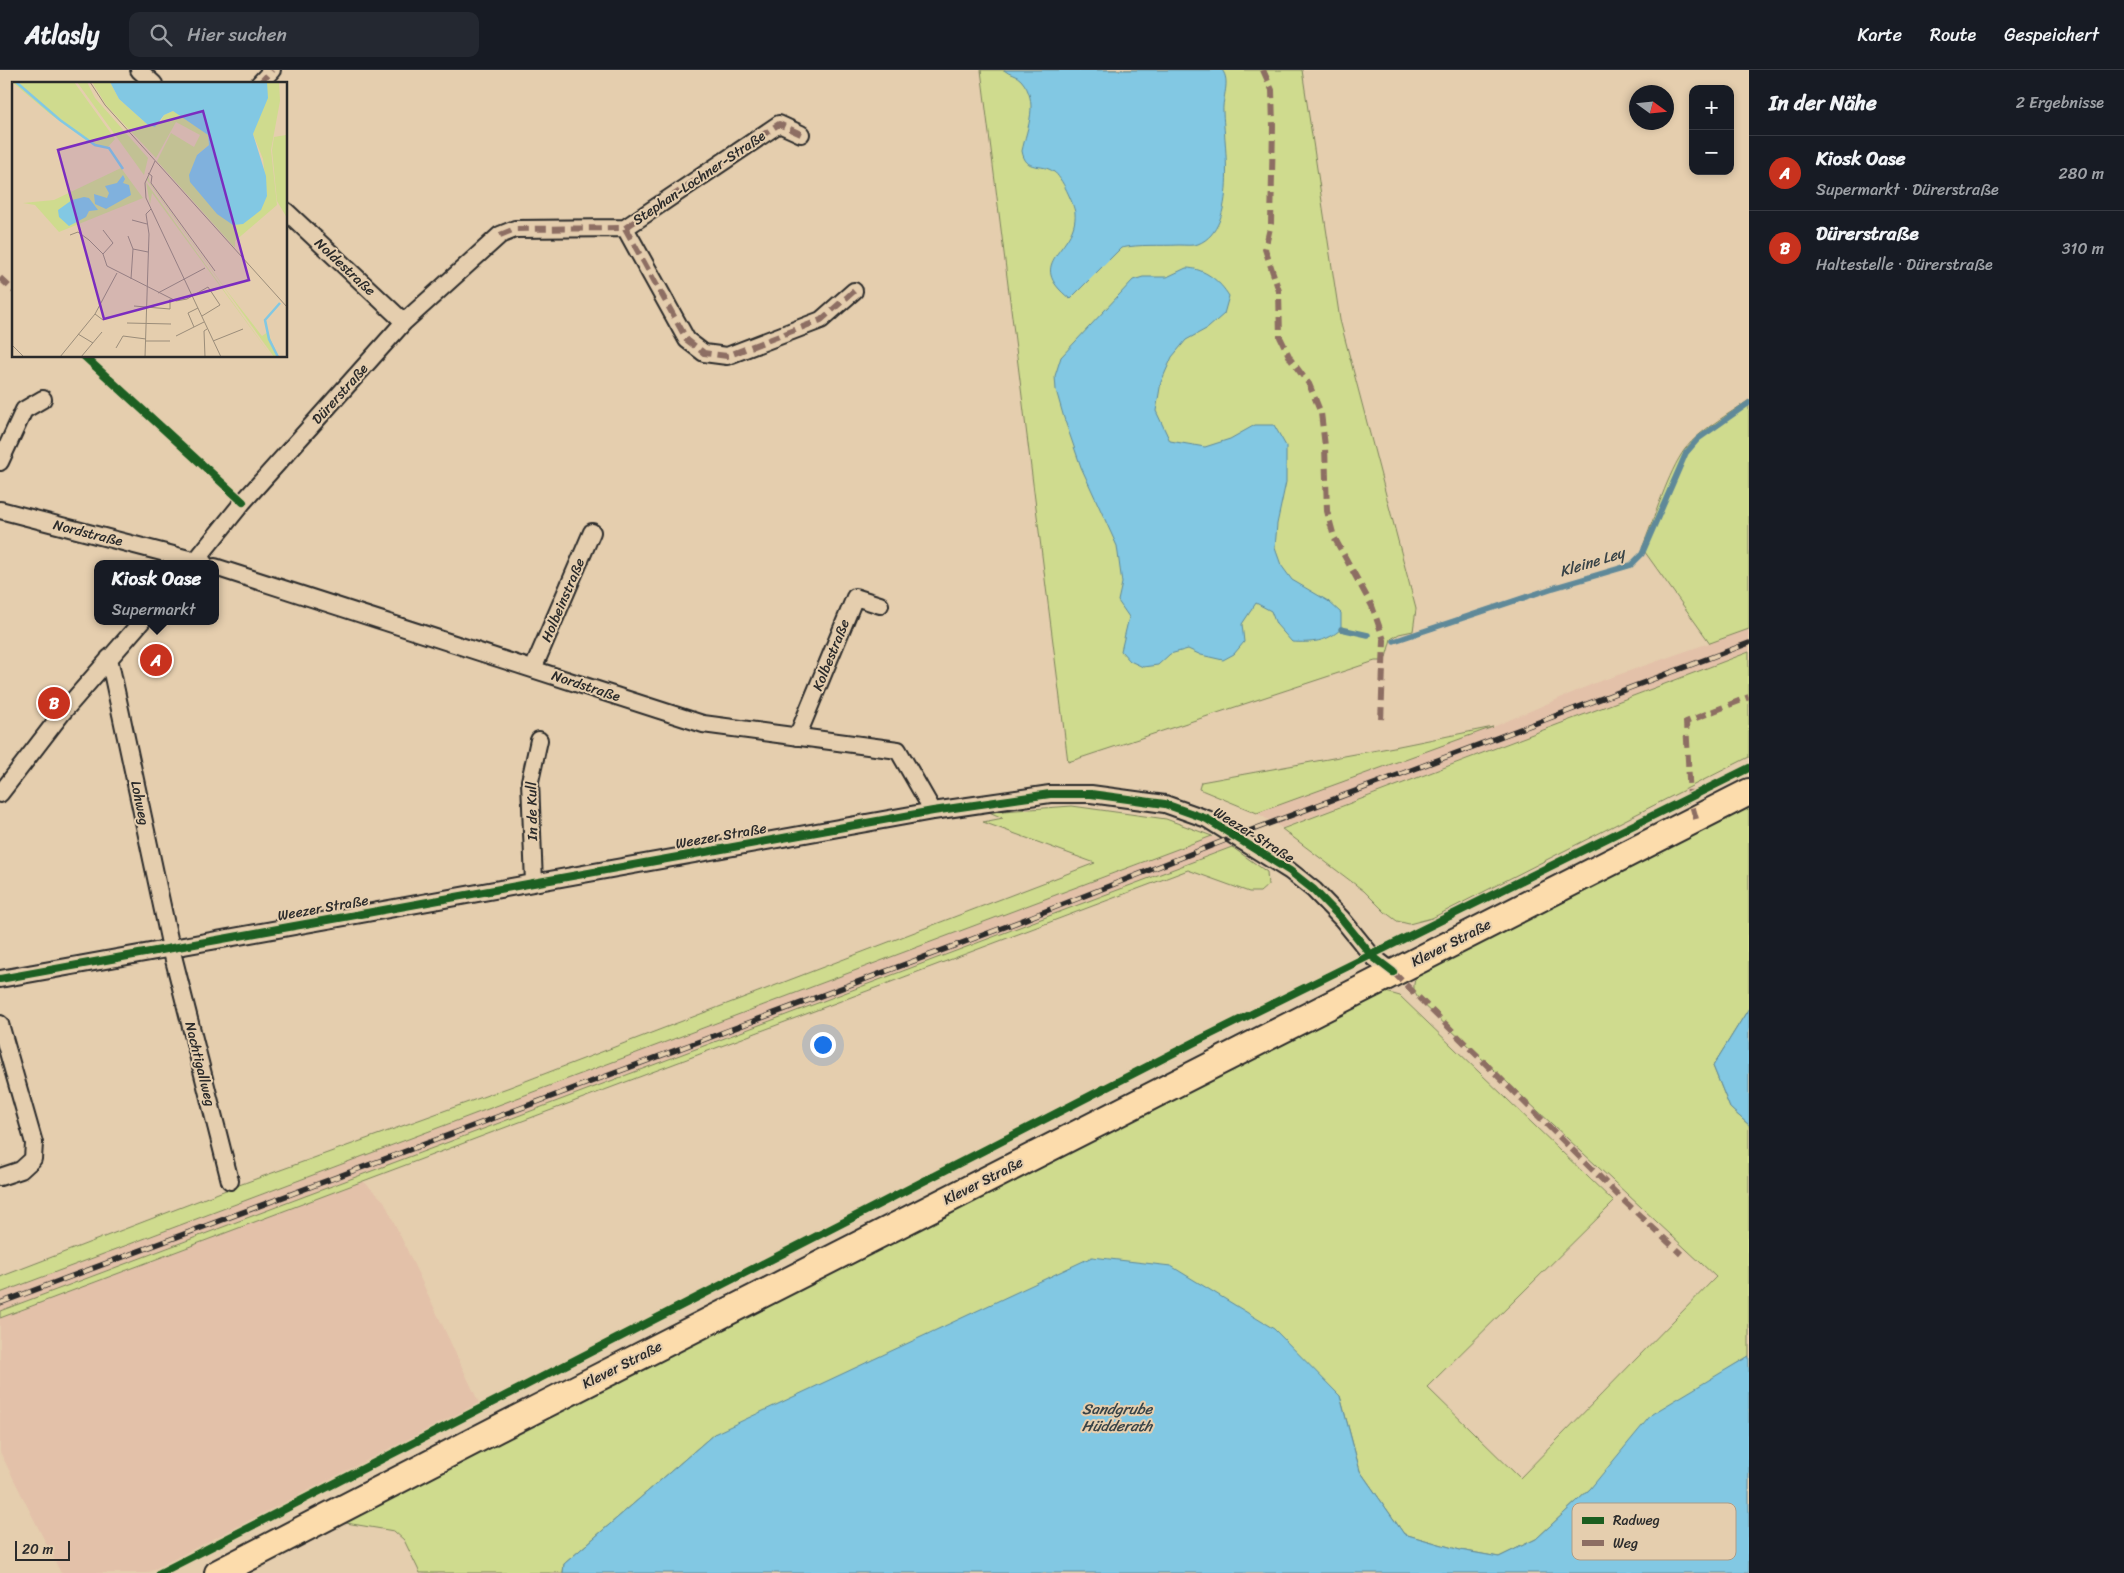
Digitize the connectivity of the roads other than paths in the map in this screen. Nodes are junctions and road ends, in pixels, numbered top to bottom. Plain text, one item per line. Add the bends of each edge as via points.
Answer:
1 (139, 70) edge
2 (152, 82) edge
3 (801, 134) dead end
4 (288, 213) edge
5 (625, 228) junction
6 (500, 235) joint
7 (854, 291) dead end
8 (404, 322) junction
9 (43, 399) dead end
10 (0, 462) edge
11 (0, 510) edge
12 (592, 532) dead end
13 (187, 560) edge
14 (200, 560) edge
15 (219, 568) edge
16 (880, 604) dead end
17 (138, 625) edge
18 (109, 658) junction
19 (533, 669) junction
20 (797, 737) junction
21 (539, 740) dead end
22 (1749, 792) edge
23 (0, 794) edge
24 (933, 811) junction
25 (534, 883) junction
26 (171, 948) junction
27 (1393, 972) junction
28 (0, 979) edge
29 (0, 1024) edge
30 (0, 1178) edge
31 (230, 1181) dead end
32 (218, 1573) edge

1 - 2 street
3 - 5 street, Stephan-Lochner-Straße via 779,124
4 - 8 street, Noldestraße
5 - 6 street, Stephan-Lochner-Straße via 515,229
5 - 7 street, Stephan-Lochner-Straße via 687,340 704,353 727,356 820,320
6 - 8 street, Dürerstraße
8 - 14 street, Dürerstraße via 243,502
9 - 10 street via 24,410
11 - 13 street, Nordstraße
12 - 19 street, Holbeinstraße
15 - 19 street, Nordstraße
16 - 20 street, Kolbestraße via 855,598
17 - 18 street
18 - 23 street
18 - 26 street, Lohweg
19 - 20 street, Nordstraße via 703,724
20 - 24 street, Nordstraße via 898,750
21 - 25 street, In de Kull via 530,781
22 - 27 main road, Klever Straße
24 - 25 street, Weezer Straße
24 - 27 street, Weezer Straße via 1050,794 1091,794 1165,804 1207,819 1290,871 1342,919 1372,956
25 - 26 street, Weezer Straße
26 - 28 street, Weezer Straße
26 - 31 street, Nachtigallweg
27 - 32 main road, Klever Straße
29 - 30 street via 34,1143 33,1159 21,1170

